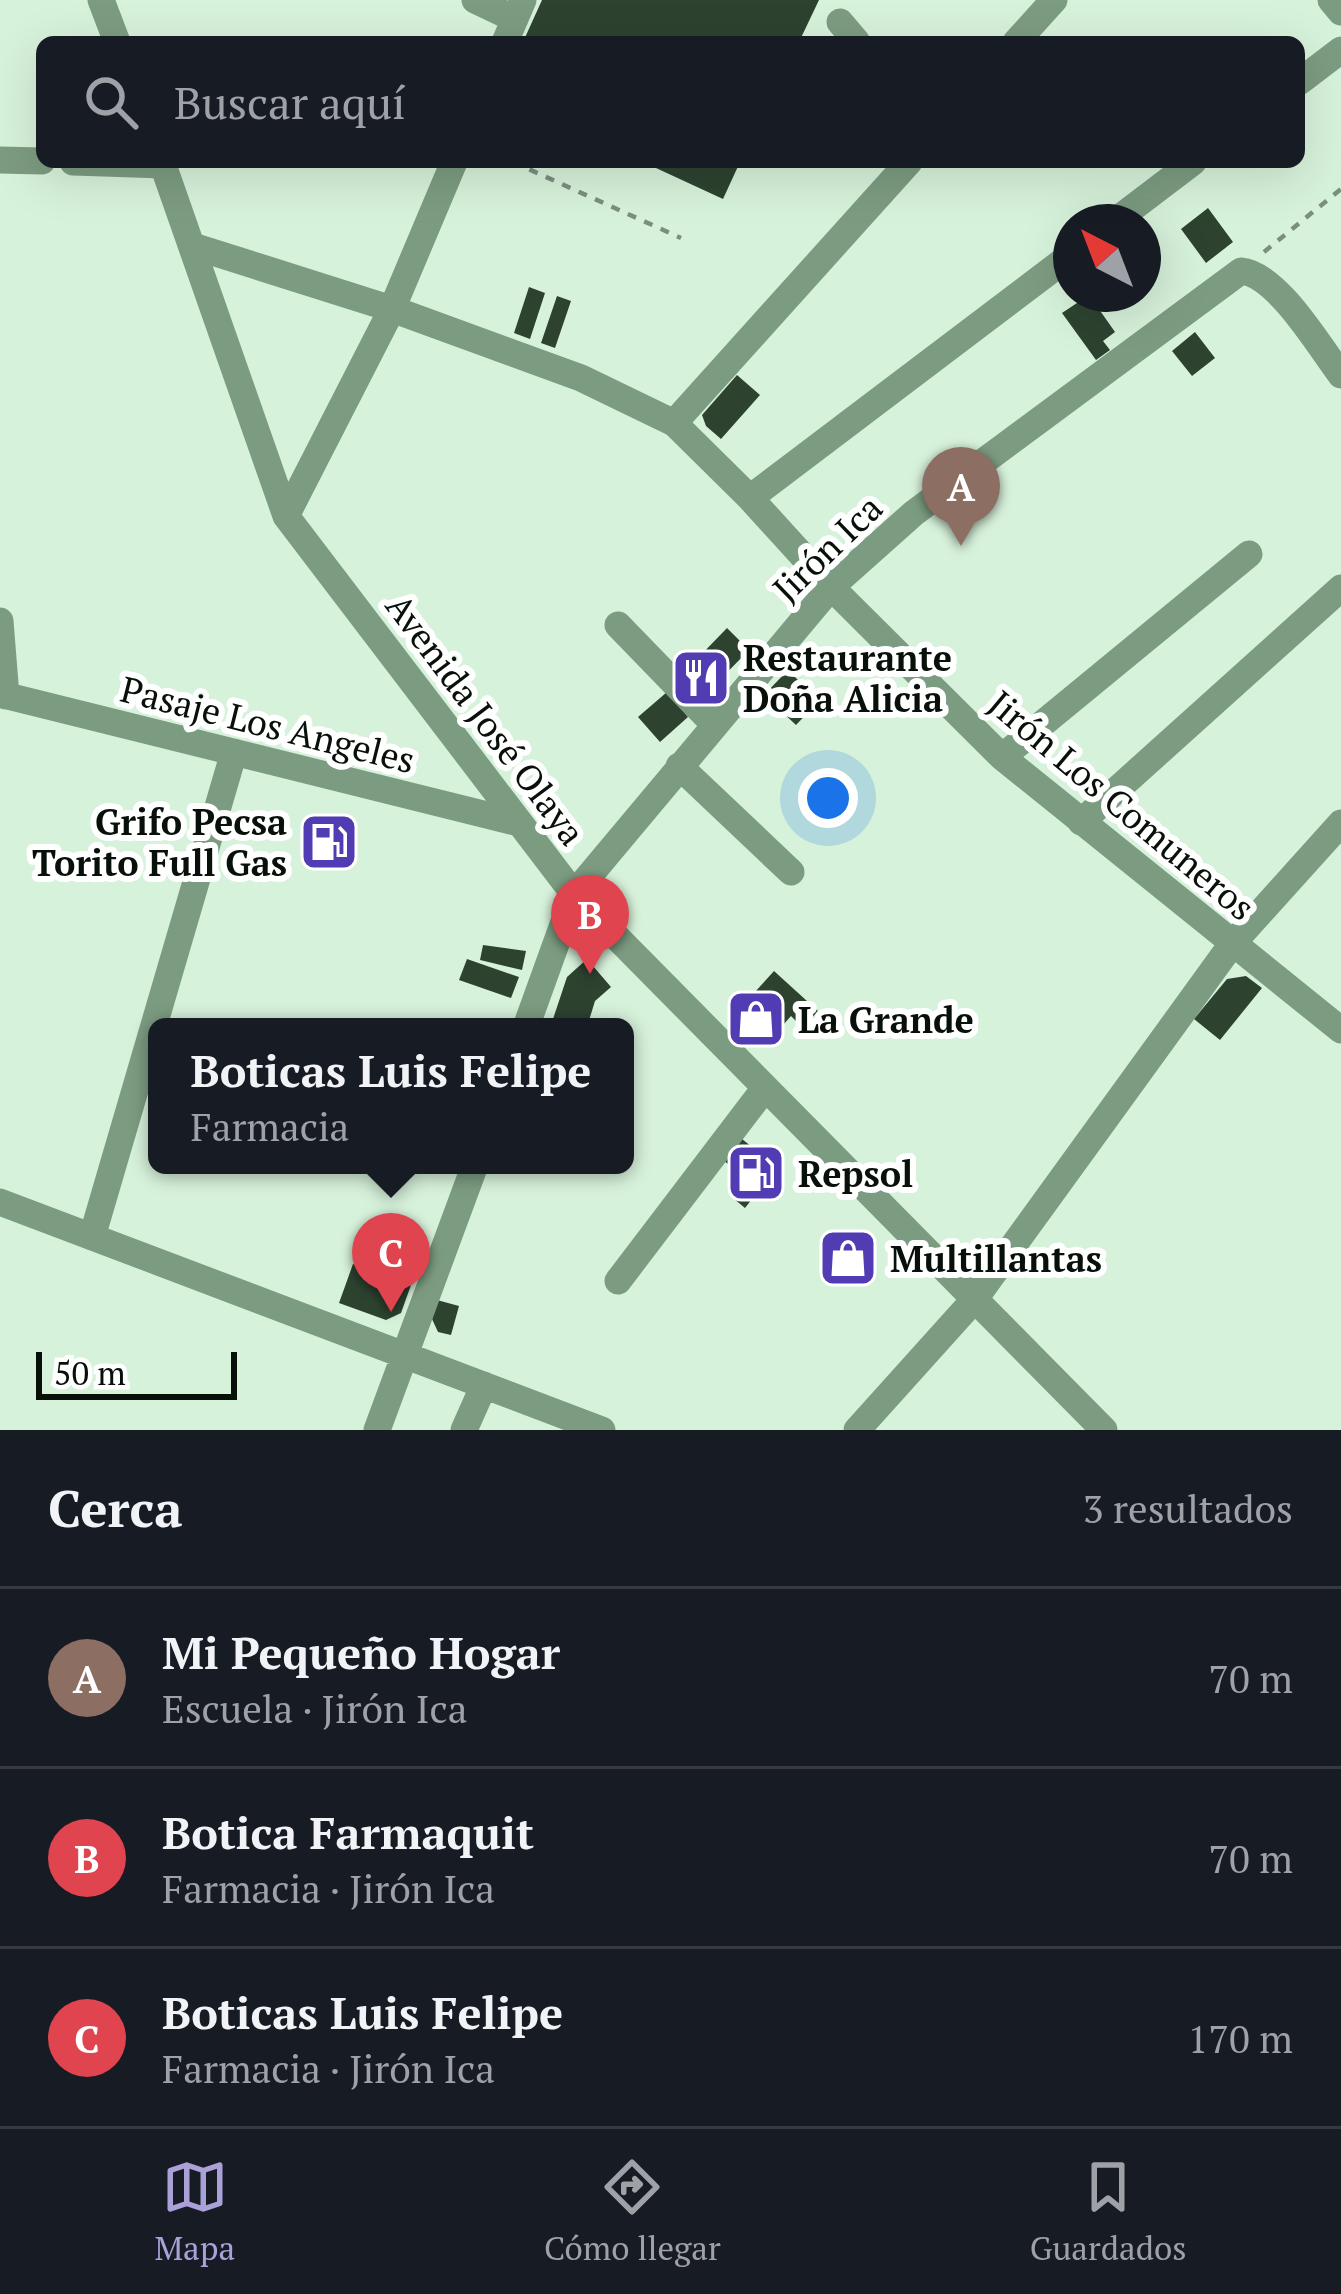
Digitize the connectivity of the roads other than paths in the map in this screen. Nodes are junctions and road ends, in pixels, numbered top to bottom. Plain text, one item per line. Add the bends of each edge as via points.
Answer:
1 (100, 0) edge
2 (475, 0) edge
3 (1054, 0) edge
4 (1330, 0) edge
5 (1341, 12) edge
6 (514, 20) edge
7 (115, 36) edge
8 (1021, 36) edge
9 (1341, 50) edge
10 (1305, 77) edge
11 (0, 160) edge
12 (36, 161) edge
13 (165, 168) edge
14 (451, 168) edge
15 (904, 168) edge
16 (1185, 168) edge
17 (1138, 204) edge
18 (193, 246) junction
19 (1053, 269) edge
20 (392, 309) junction
21 (1341, 375) edge
22 (674, 423) junction
23 (750, 498) junction
24 (286, 516) junction
25 (1249, 554) dead end
26 (831, 587) junction
27 (1341, 588) edge
28 (0, 621) edge
29 (618, 625) dead end
30 (3, 695) edge
31 (714, 724) junction
32 (234, 752) junction
33 (1002, 757) junction
34 (679, 766) junction
35 (1081, 822) junction
36 (519, 823) junction
37 (1341, 823) edge
38 (791, 872) dead end
39 (574, 894) junction
40 (1232, 944) junction
41 (159, 1018) edge
42 (529, 1018) edge
43 (1341, 1030) edge
44 (148, 1055) edge
45 (765, 1088) junction
46 (473, 1174) edge
47 (0, 1202) edge
48 (92, 1237) junction
49 (618, 1280) dead end
50 (974, 1300) junction
51 (404, 1355) junction
52 (484, 1385) junction
53 (377, 1430) edge
54 (464, 1430) edge
55 (602, 1430) edge
56 (857, 1430) edge
57 (1103, 1430) edge

1 - 7 street
2 - 6 street
3 - 8 street
4 - 5 street
9 - 10 street
11 - 12 street
13 - 18 street, Avenida José Olaya
14 - 20 street
15 - 22 street
16 - 17 street
18 - 20 street, Jirón Los Comuneros
18 - 24 street, Avenida José Olaya
19 - 23 street
20 - 22 street, Jirón Los Comuneros via 581,378
20 - 24 street
21 - 26 street, Jirón Ica via 1270,284 1241,271 914,513
22 - 23 street, Jirón Los Comuneros
23 - 26 street, Jirón Los Comuneros
24 - 36 street, Avenida José Olaya
25 - 33 street
26 - 31 street, Jirón Ica
26 - 33 street, Jirón Los Comuneros
27 - 35 street
28 - 30 street
29 - 31 street
30 - 32 street, Pasaje Los Angeles
31 - 34 street, Jirón Ica
32 - 36 street, Pasaje Los Angeles
32 - 41 street
33 - 35 street, Jirón Los Comuneros
34 - 38 street
34 - 39 street, Jirón Ica
35 - 40 street, Jirón Los Comuneros
36 - 39 street, Avenida José Olaya
37 - 40 street
39 - 42 street, Jirón Ica
39 - 45 street, Avenida José Olaya
40 - 43 street, Jirón Los Comuneros
40 - 50 street
44 - 48 street
45 - 49 street
45 - 50 street, Avenida José Olaya
46 - 51 street
47 - 48 street
48 - 51 street
50 - 56 street
50 - 57 street, Avenida José Olaya
51 - 52 street
51 - 53 street
52 - 54 street
52 - 55 street

